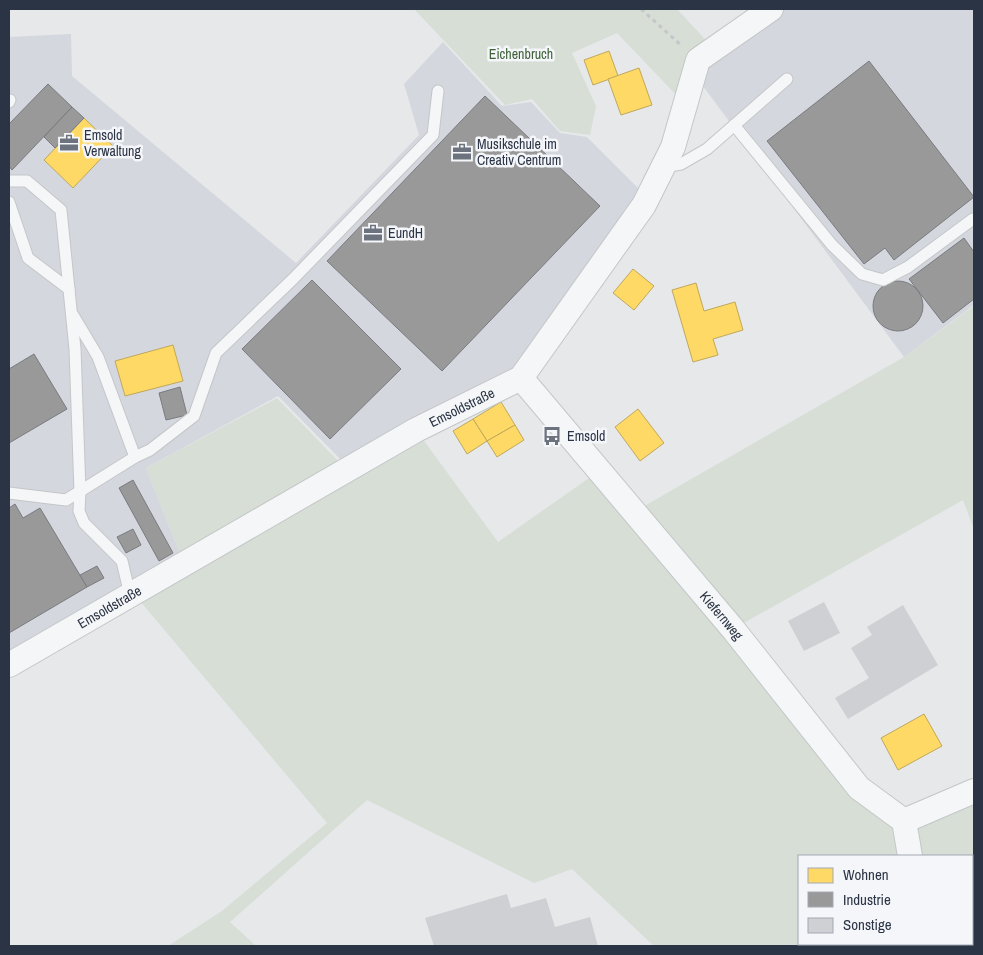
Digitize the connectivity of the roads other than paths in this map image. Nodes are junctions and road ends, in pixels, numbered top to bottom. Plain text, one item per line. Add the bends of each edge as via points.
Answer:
1 (771, 9) edge
2 (787, 79) dead end
3 (438, 92) dead end
4 (734, 125) junction
5 (662, 168) junction
6 (9, 181) edge
7 (9, 202) edge
8 (973, 218) edge
9 (69, 289) junction
10 (71, 313) junction
11 (521, 378) junction
12 (136, 456) junction
13 (80, 492) junction
14 (9, 493) edge
15 (130, 595) junction
16 (9, 665) edge
17 (974, 791) edge
18 (904, 821) junction
19 (910, 855) edge

1 - 5 street, Emsoldstraße via 698,60 673,147
2 - 4 lane
3 - 12 lane via 433,135 216,353 194,416 150,450
4 - 5 lane via 707,149 681,164
4 - 8 lane via 832,245 862,274 883,280 908,267
5 - 11 street, Emsoldstraße via 644,205
6 - 9 lane via 27,181 61,210
7 - 9 lane via 28,258
9 - 10 lane
10 - 12 lane via 98,357
10 - 13 lane
11 - 15 street, Emsoldstraße via 416,430
11 - 18 street, Kiefernweg via 732,629 859,788
12 - 13 lane
13 - 14 lane via 66,500
13 - 15 lane via 79,511 84,523 122,562
15 - 16 street, Emsoldstraße
17 - 18 street
18 - 19 street

